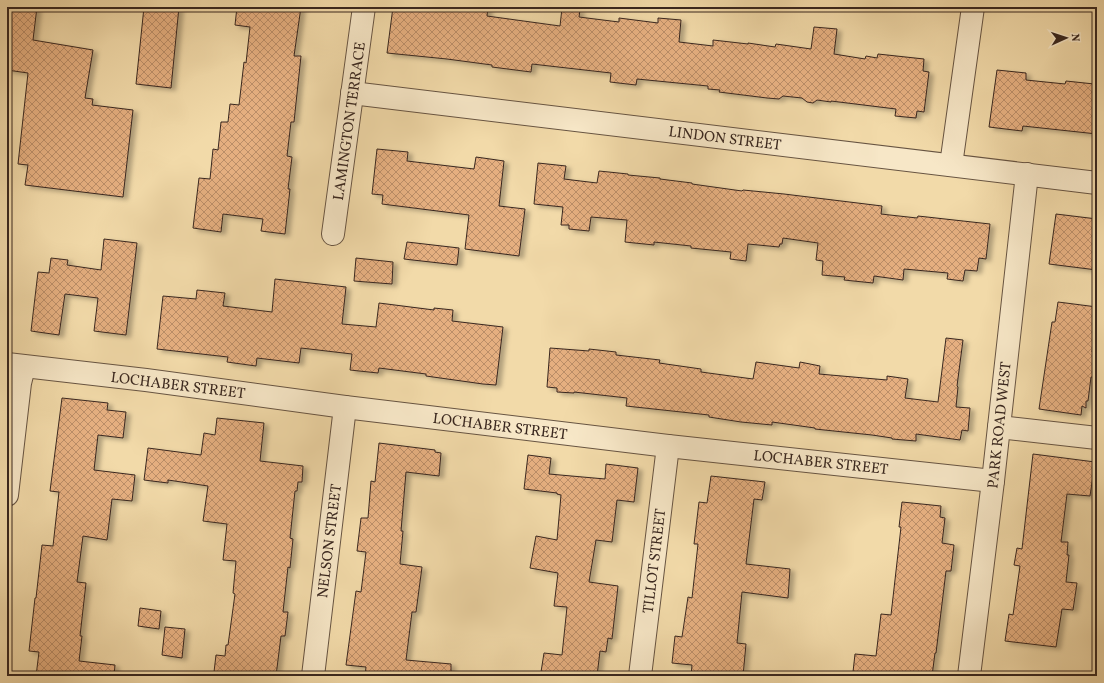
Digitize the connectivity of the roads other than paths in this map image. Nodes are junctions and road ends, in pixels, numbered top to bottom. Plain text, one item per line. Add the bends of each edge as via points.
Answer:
1 (364, 7) edge
2 (973, 7) edge
3 (352, 93) junction
4 (951, 165) junction
5 (1027, 174) junction
6 (1097, 183) edge
7 (334, 234) dead end
8 (15, 366) edge
9 (345, 407) junction
10 (999, 427) junction
11 (1097, 438) edge
12 (668, 446) junction
13 (993, 481) junction
14 (7, 495) edge
15 (313, 676) edge
16 (640, 676) edge
17 (969, 676) edge

1 - 3 street, LAMINGTON TERRACE
2 - 4 street
3 - 4 street, LINDON STREET
3 - 7 street, LAMINGTON TERRACE
4 - 5 street, LINDON STREET
5 - 6 street, LINDON STREET
5 - 10 street, PARK ROAD WEST
8 - 9 street, LOCHABER STREET via 146,380
8 - 14 street via 20,383
9 - 12 street, LOCHABER STREET
9 - 15 street, NELSON STREET
10 - 11 street
10 - 13 street, PARK ROAD WEST
12 - 13 street, LOCHABER STREET
12 - 16 street, TILLOT STREET
13 - 17 street, PARK ROAD WEST

